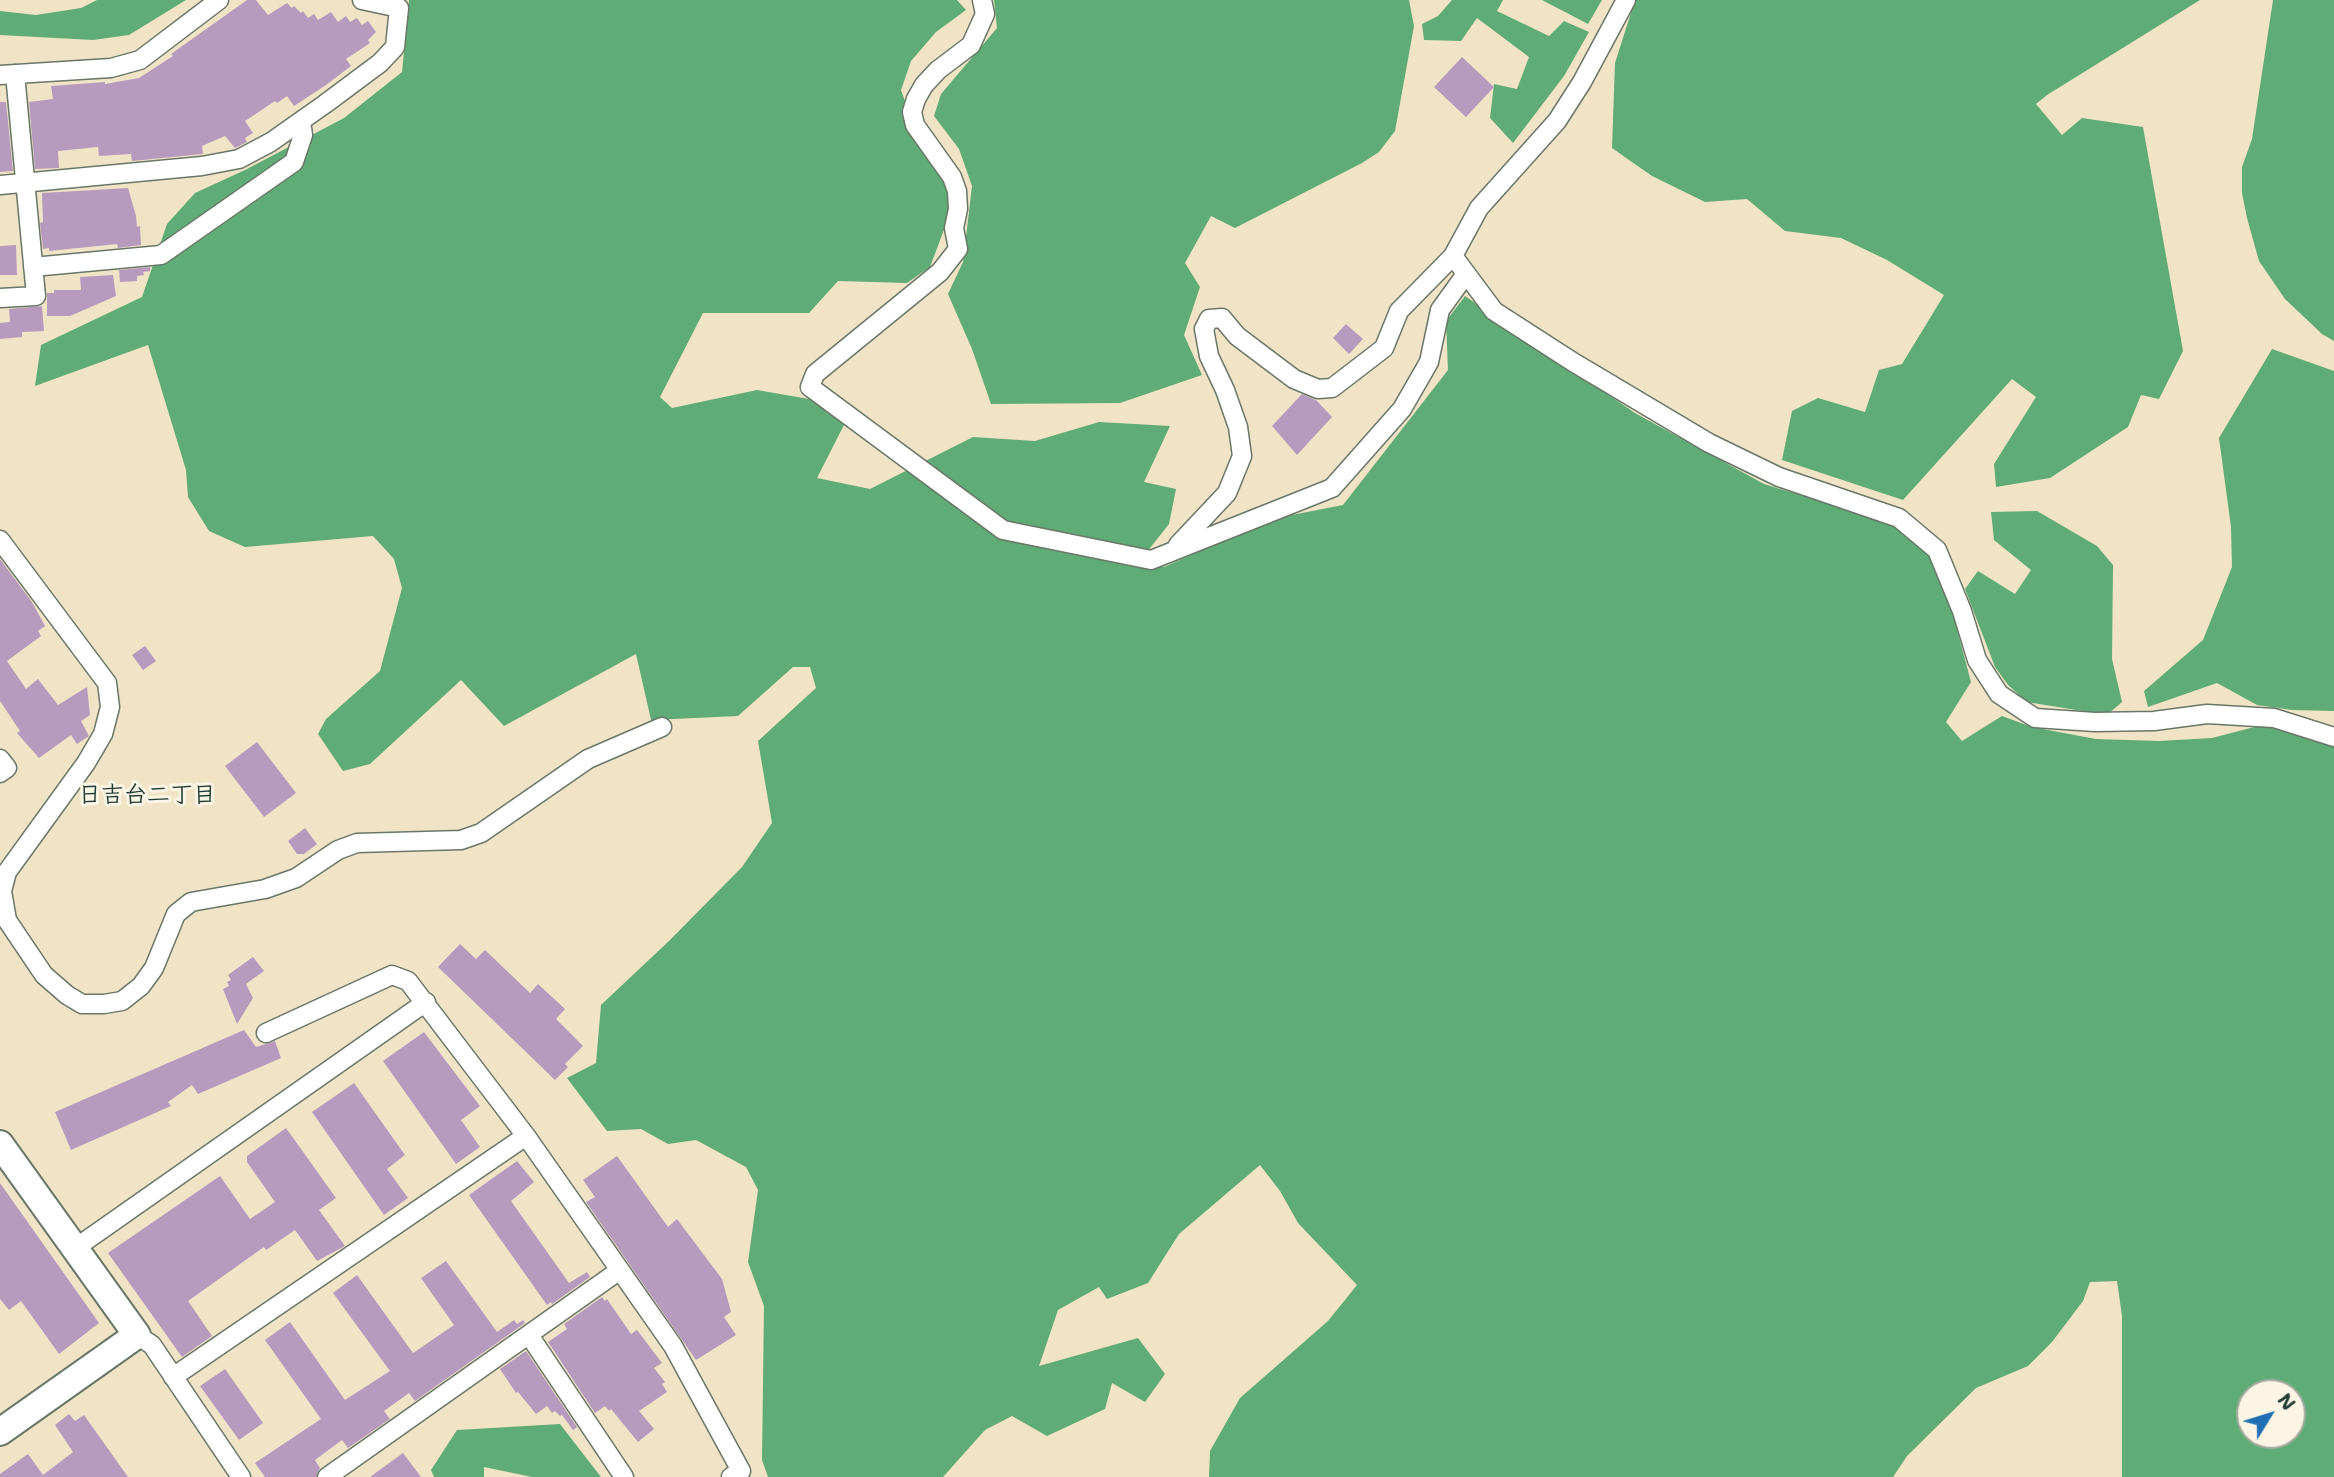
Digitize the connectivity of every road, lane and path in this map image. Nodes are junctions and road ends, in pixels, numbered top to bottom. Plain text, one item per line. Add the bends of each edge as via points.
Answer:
1 (219, 0) edge
2 (362, 0) edge
3 (982, 0) edge
4 (1626, 0) edge
5 (8, 74) edge
6 (301, 121) junction
7 (25, 183) junction
8 (0, 185) edge
9 (1453, 256) junction
10 (33, 267) junction
11 (1466, 274) junction
12 (0, 298) edge
13 (0, 540) edge
14 (1174, 550) junction
15 (662, 727) dead end
16 (2334, 737) edge
17 (0, 759) edge
18 (0, 773) edge
19 (426, 1002) junction
20 (266, 1033) dead end
21 (526, 1136) junction
22 (0, 1144) edge
23 (74, 1249) junction
24 (621, 1270) junction
25 (136, 1335) junction
26 (529, 1335) junction
27 (173, 1377) junction
28 (0, 1432) edge
29 (241, 1477) edge
30 (327, 1477) edge
31 (624, 1477) edge
32 (731, 1477) edge

1 - 5 street via 139,60 111,68
2 - 6 street via 399,8 396,47
3 - 14 street via 985,14 971,45 924,85 912,112 915,125 957,191 954,228 958,249 940,272 815,374 810,387 1003,530 1151,560
4 - 9 street via 1557,121 1479,208
5 - 7 street
6 - 7 street via 239,159
6 - 10 street via 303,135 294,162 161,255
7 - 8 street
7 - 10 street
9 - 11 street
9 - 14 street via 1399,312 1384,348 1332,388 1318,389 1294,379 1237,336 1222,317 1209,320 1204,329 1209,356 1238,427 1242,456 1227,493
10 - 12 street via 36,296
11 - 14 street via 1440,310 1429,362 1402,409 1332,488
11 - 16 street via 1494,311 1709,443 1779,478 1899,518 1937,550 1977,660 1999,694 2035,718 2095,722 2207,714 2274,718
13 - 15 street via 107,682 110,706 103,734 7,872 2,891 6,920 44,975 82,1004 122,1001 141,986 154,968 176,914 191,902 265,889 296,878 357,843 461,840 481,833 588,759
17 - 18 street via 7,768
19 - 20 street via 408,981 392,975
19 - 21 street
19 - 23 street
21 - 24 street
21 - 27 street
22 - 23 street
23 - 25 street
24 - 26 street
24 - 32 street via 673,1346 741,1471
25 - 27 street via 152,1345
25 - 28 street
26 - 30 street
26 - 31 street
27 - 29 street

